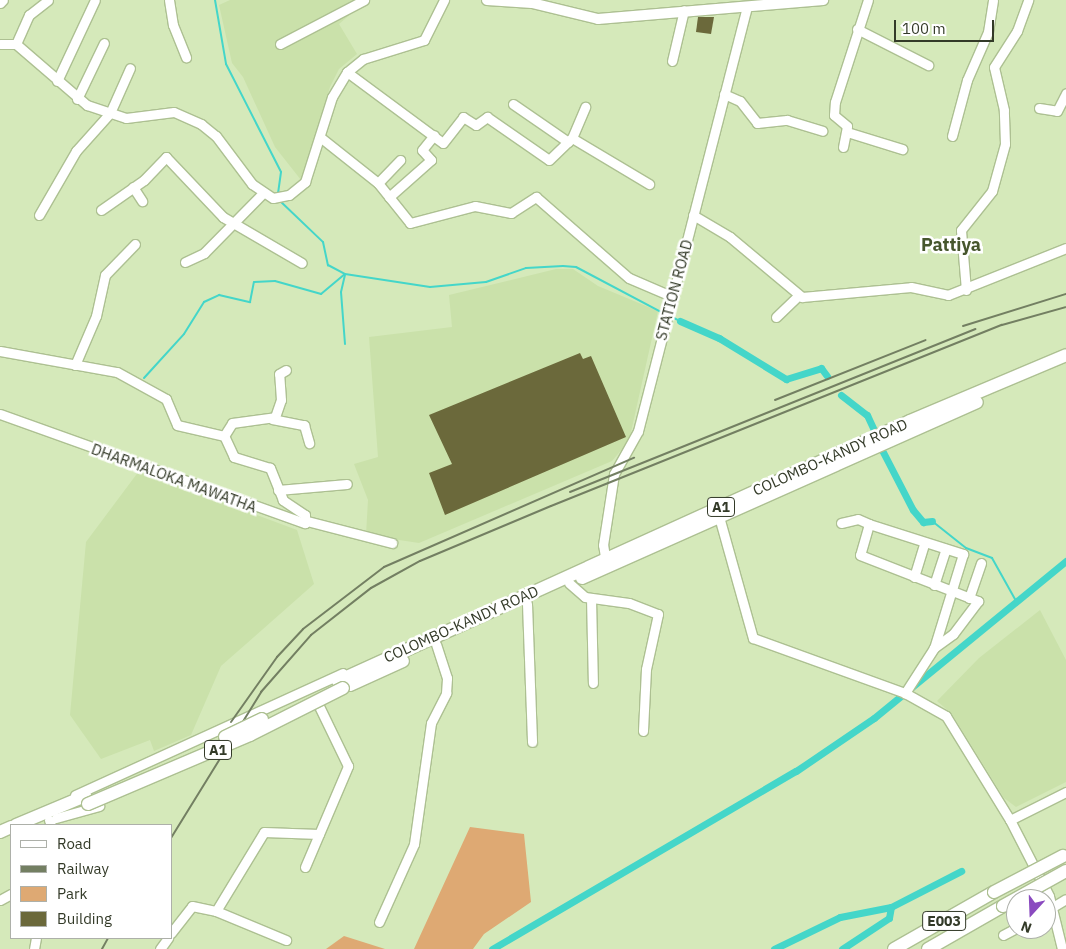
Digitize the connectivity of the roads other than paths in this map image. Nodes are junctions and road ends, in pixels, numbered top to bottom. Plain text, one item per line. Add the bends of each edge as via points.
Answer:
1 (48, 0) edge
2 (95, 0) edge
3 (169, 0) edge
4 (364, 0) edge
5 (444, 0) edge
6 (487, 0) edge
7 (823, 0) edge
8 (868, 0) edge
9 (993, 0) edge
10 (1028, 0) edge
11 (746, 9) junction
12 (684, 10) junction
13 (857, 29) junction
14 (104, 43) dead end
15 (0, 44) edge
16 (16, 44) junction
17 (280, 44) dead end
18 (186, 58) dead end
19 (672, 61) dead end
20 (928, 65) dead end
21 (130, 68) dead end
22 (348, 72) junction
23 (57, 81) junction
24 (1066, 93) edge
25 (724, 94) junction
26 (77, 99) junction
27 (513, 104) dead end
28 (585, 107) dead end
29 (1039, 108) dead end
30 (110, 113) junction
31 (822, 131) dead end
32 (846, 132) junction
33 (434, 135) junction
34 (952, 136) dead end
35 (320, 137) junction
36 (570, 140) junction
37 (843, 147) dead end
38 (902, 149) dead end
39 (400, 160) dead end
40 (378, 183) junction
41 (649, 184) dead end
42 (133, 187) junction
43 (263, 193) junction
44 (389, 197) junction
45 (142, 201) dead end
46 (101, 210) dead end
47 (39, 215) dead end
48 (693, 215) junction
49 (231, 224) junction
50 (134, 244) dead end
51 (1066, 248) edge
52 (185, 262) dead end
53 (302, 263) dead end
54 (966, 290) junction
55 (671, 296) junction
56 (798, 296) junction
57 (776, 317) dead end
58 (0, 351) edge
59 (1066, 355) edge
60 (1066, 362) edge
61 (75, 365) junction
62 (286, 370) dead end
63 (0, 414) edge
64 (272, 419) junction
65 (224, 436) junction
66 (309, 443) dead end
67 (346, 484) dead end
68 (278, 490) junction
69 (718, 514) junction
70 (307, 521) junction
71 (841, 522) dead end
72 (869, 524) junction
73 (392, 543) dead end
74 (924, 545) junction
75 (946, 549) junction
76 (606, 563) junction
77 (981, 563) dead end
78 (914, 577) junction
79 (569, 583) junction
80 (934, 585) junction
81 (952, 592) junction
82 (591, 598) junction
83 (969, 598) junction
84 (527, 604) junction
85 (436, 644) junction
86 (934, 648) junction
87 (378, 666) junction
88 (593, 683) dead end
89 (905, 693) junction
90 (278, 704) junction
91 (319, 706) junction
92 (288, 722) junction
93 (643, 731) dead end
94 (532, 742) dead end
95 (185, 745) junction
96 (195, 765) junction
97 (1066, 792) edge
98 (87, 800) junction
99 (1010, 820) junction
100 (46, 821) edge
101 (24, 824) edge
102 (320, 834) junction
103 (1064, 855) edge
104 (305, 867) dead end
105 (1066, 871) edge
106 (1040, 889) edge
107 (216, 911) junction
108 (379, 922) dead end
109 (962, 930) junction
110 (1056, 931) edge
111 (172, 932) edge
112 (1006, 933) edge
113 (1003, 935) dead end
114 (286, 940) dead end
115 (894, 949) edge
116 (928, 949) edge
117 (934, 949) edge
118 (1062, 949) edge

1 - 16 street via 29,15
2 - 23 street
3 - 18 street via 173,24
4 - 17 street
5 - 22 street via 424,40 363,59
6 - 12 main road via 532,4 598,19
7 - 11 main road
8 - 13 street
9 - 34 street via 988,32 967,80
10 - 54 street via 1017,31 994,67 1004,110 1004,144 992,191 962,230
11 - 12 main road
11 - 25 street, STATION ROAD
12 - 19 street
13 - 20 street
13 - 32 street via 834,111 847,126
14 - 26 street
15 - 16 street
16 - 23 street
21 - 30 street
22 - 33 street
22 - 35 street via 332,97
23 - 26 street
24 - 29 street via 1058,111
25 - 31 street via 740,101 757,123 787,120
25 - 48 street, STATION ROAD
26 - 30 street
27 - 36 street
28 - 36 street
30 - 43 street via 126,118 163,110 189,118 216,136 236,166
30 - 47 street via 76,150
32 - 37 street
32 - 38 street
33 - 36 street via 447,143 463,117 478,125 487,117 545,160
33 - 44 street via 422,150 431,160
35 - 40 street
35 - 43 street via 305,182 278,197
36 - 41 street
39 - 40 street
40 - 44 street
42 - 45 street
42 - 46 street
42 - 49 street via 166,157
43 - 49 street
44 - 55 street via 415,225 475,206 511,213 536,197 629,278
48 - 55 street, STATION ROAD
48 - 56 street via 735,241
49 - 52 street via 204,253
49 - 53 street
50 - 61 street via 105,275 96,316
51 - 54 street
54 - 56 street via 948,295 911,288 883,293
55 - 76 street, STATION ROAD via 638,431 614,474
56 - 57 street
58 - 61 street
59 - 69 highway, COLOMBO-KANDY ROAD / A1
60 - 69 highway, COLOMBO-KANDY ROAD / A1
61 - 65 street via 141,382 166,399 178,425
62 - 64 street via 279,374 281,400
63 - 70 street, DHARMALOKA MAWATHA via 302,523
64 - 65 street via 238,421
64 - 66 street via 304,426
65 - 68 street via 234,457 270,468
67 - 68 street
68 - 70 street, DHARMALOKA MAWATHA
69 - 76 highway, COLOMBO-KANDY ROAD / A1
69 - 89 street via 753,638
70 - 73 street
71 - 72 street via 858,519
72 - 74 street
72 - 78 street via 860,555
74 - 75 street
74 - 78 street
75 - 80 street
75 - 81 street via 963,557
76 - 79 highway, COLOMBO-KANDY ROAD / A1
76 - 87 highway, COLOMBO-KANDY ROAD / A1
77 - 83 street
78 - 80 street
79 - 82 street
79 - 84 highway, COLOMBO-KANDY ROAD / A1
80 - 81 street
81 - 83 street
81 - 86 street
82 - 88 street
82 - 93 street via 629,603 658,614 646,669
83 - 86 street via 978,601 971,614
84 - 85 highway, COLOMBO-KANDY ROAD / A1
84 - 94 street
85 - 87 highway, COLOMBO-KANDY ROAD / A1
85 - 108 street via 447,678 446,692 431,723 414,844
86 - 89 street
87 - 90 street via 348,670
87 - 91 street via 359,687
87 - 98 highway, A1, bridge via 241,739
89 - 99 street via 946,716
90 - 92 street
90 - 95 street
91 - 92 street
91 - 102 street via 348,766
92 - 96 street
95 - 96 street
95 - 100 street
96 - 100 street via 73,816
97 - 99 street
98 - 100 highway, A1
98 - 100 highway, A1
99 - 106 street
100 - 101 highway, A1
102 - 104 street
102 - 107 street via 264,832
103 - 115 highway, E003, bridge
105 - 109 highway, E003, bridge
107 - 111 street via 192,906
107 - 114 street
109 - 116 highway, E003
109 - 117 highway
110 - 118 street
112 - 113 street

